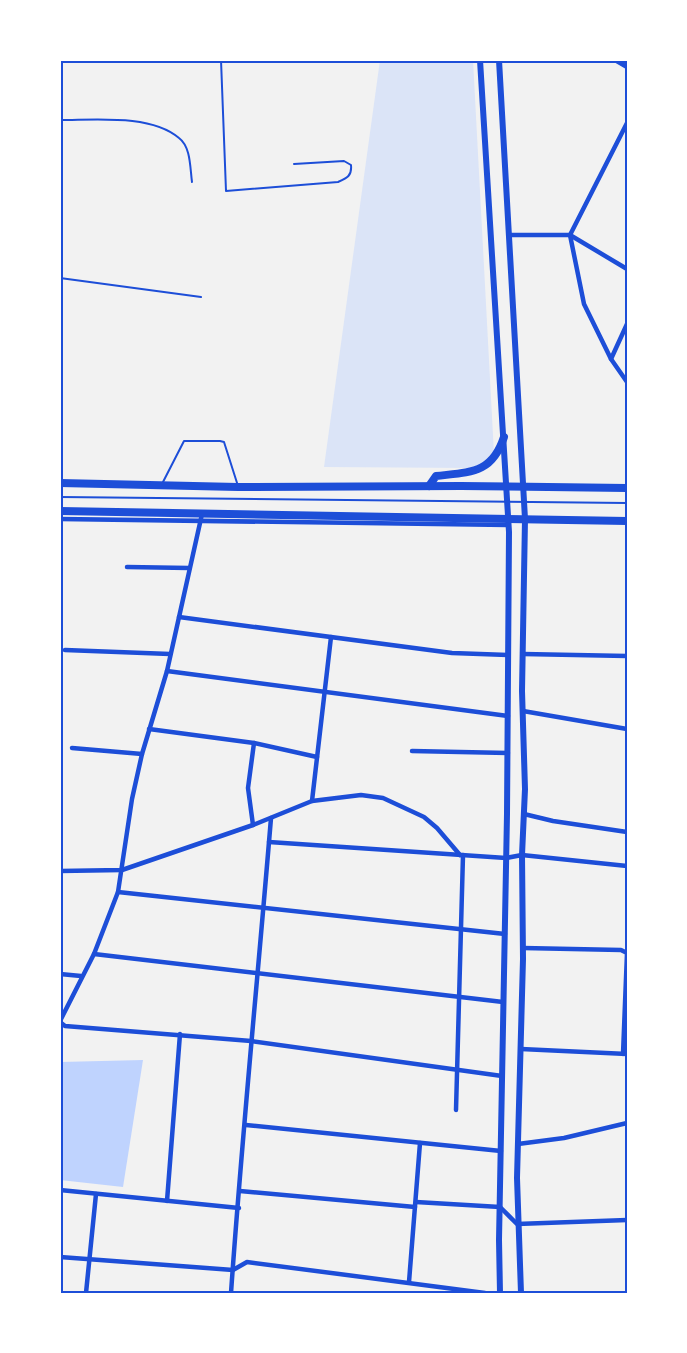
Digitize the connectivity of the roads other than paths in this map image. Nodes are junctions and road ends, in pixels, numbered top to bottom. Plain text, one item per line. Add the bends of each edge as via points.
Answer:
1 (221, 60) edge
2 (480, 60) edge
3 (499, 60) edge
4 (615, 60) edge
5 (627, 67) edge
6 (60, 120) edge
7 (627, 123) edge
8 (294, 164) dead end
9 (192, 182) dead end
10 (509, 235) junction
11 (570, 235) junction
12 (627, 269) edge
13 (60, 278) edge
14 (201, 297) dead end
15 (627, 324) edge
16 (611, 359) junction
17 (627, 381) edge
18 (504, 437) junction
19 (60, 483) edge
20 (162, 485) junction
21 (429, 486) junction
22 (238, 487) junction
23 (507, 487) junction
24 (524, 488) junction
25 (627, 488) edge
26 (60, 497) edge
27 (507, 502) junction
28 (524, 502) junction
29 (627, 503) edge
30 (60, 511) edge
31 (201, 518) junction
32 (60, 519) edge
33 (525, 519) junction
34 (627, 521) edge
35 (508, 522) junction
36 (127, 567) dead end
37 (189, 568) junction
38 (179, 617) junction
39 (331, 637) junction
40 (65, 650) dead end
41 (170, 654) junction
42 (523, 654) junction
43 (508, 655) junction
44 (627, 656) edge
45 (167, 671) junction
46 (324, 691) junction
47 (523, 711) junction
48 (508, 716) junction
49 (149, 729) junction
50 (627, 729) edge
51 (254, 743) junction
52 (72, 748) dead end
53 (412, 751) dead end
54 (507, 753) junction
55 (142, 754) junction
56 (317, 757) junction
57 (312, 801) junction
58 (524, 814) junction
59 (271, 818) junction
60 (253, 825) junction
61 (627, 832) edge
62 (269, 842) junction
63 (461, 855) junction
64 (522, 855) junction
65 (506, 858) junction
66 (627, 866) edge
67 (122, 870) junction
68 (60, 871) edge
69 (118, 892) junction
70 (264, 907) junction
71 (460, 929) junction
72 (505, 934) junction
73 (523, 948) junction
74 (94, 954) junction
75 (258, 972) junction
76 (60, 974) edge
77 (81, 976) junction
78 (460, 997) junction
79 (503, 1002) junction
80 (60, 1021) edge
81 (180, 1034) junction
82 (250, 1041) junction
83 (521, 1049) junction
84 (625, 1054) edge
85 (458, 1070) junction
86 (502, 1076) junction
87 (456, 1110) dead end
88 (627, 1123) edge
89 (246, 1125) junction
90 (420, 1143) junction
91 (518, 1144) junction
92 (501, 1151) junction
93 (60, 1190) edge
94 (240, 1191) junction
95 (96, 1194) junction
96 (167, 1201) junction
97 (415, 1204) junction
98 (500, 1207) junction
99 (239, 1208) junction
100 (627, 1220) edge
101 (517, 1224) junction
102 (60, 1257) edge
103 (90, 1260) junction
104 (233, 1270) junction
105 (409, 1282) junction
106 (86, 1293) edge
107 (231, 1293) edge
108 (485, 1293) edge
109 (500, 1293) edge
110 (521, 1293) edge

1 - 8 lane via 226,191 338,182 348,178 352,171 344,161
2 - 18 street
3 - 10 street
4 - 5 street
6 - 9 lane via 134,121 161,128 181,138 189,153
7 - 11 street
10 - 11 street
10 - 24 street
11 - 12 street
11 - 16 street via 584,304
13 - 14 lane
15 - 16 street
16 - 17 street
18 - 21 main road via 496,456 487,465 436,476
18 - 23 street
19 - 20 main road
20 - 22 main road
20 - 22 lane via 184,441 222,441
21 - 22 main road
21 - 23 main road
23 - 24 main road
23 - 27 street
24 - 25 main road
24 - 28 street
26 - 27 lane
27 - 28 lane
27 - 35 street
28 - 29 lane
28 - 33 street
30 - 31 main road
31 - 32 street
31 - 35 main road
31 - 37 street
33 - 34 main road
33 - 35 main road
33 - 42 street
35 - 43 street
36 - 37 street
37 - 38 street
38 - 39 street
38 - 41 street
39 - 43 street via 452,653
39 - 46 street
40 - 41 street
41 - 45 street
42 - 44 street
42 - 47 street
43 - 48 street
45 - 46 street
45 - 49 street
46 - 48 street
46 - 56 street
47 - 50 street
47 - 58 street
48 - 54 street
49 - 51 street
49 - 55 street
51 - 56 street
51 - 60 street via 248,788
52 - 55 street
53 - 54 street
54 - 65 street
55 - 67 street
56 - 57 street
57 - 59 street
57 - 63 street via 361,795 382,798 424,817
58 - 61 street
58 - 64 street
59 - 60 street
59 - 62 street
60 - 67 street
62 - 63 street
62 - 70 street
63 - 65 street
63 - 71 street
64 - 65 street
64 - 66 street
64 - 73 street
65 - 72 street
67 - 68 street
67 - 69 street
69 - 70 street
69 - 74 street
70 - 71 street
70 - 75 street
71 - 72 street
71 - 78 street
72 - 79 street
73 - 83 street
73 - 84 street via 627,953
74 - 75 street
74 - 77 street
75 - 78 street
75 - 82 street
76 - 77 street
77 - 80 street
78 - 79 street
78 - 85 street
79 - 86 street
80 - 81 street via 65,1026
81 - 82 street
81 - 96 street
82 - 85 street
82 - 89 street
83 - 84 street
83 - 91 street
85 - 86 street
85 - 87 street
86 - 92 street
88 - 91 street
89 - 90 street
89 - 94 street
90 - 92 street
90 - 97 street
91 - 101 street
92 - 98 street
93 - 95 street
94 - 97 street
94 - 99 street
95 - 96 street
95 - 103 street
96 - 99 street
97 - 98 street
97 - 105 street
98 - 101 street
98 - 109 street
99 - 104 street
100 - 101 street
101 - 110 street
102 - 103 street
103 - 104 street
103 - 106 street
104 - 105 street via 248,1262
104 - 107 street
105 - 108 street

